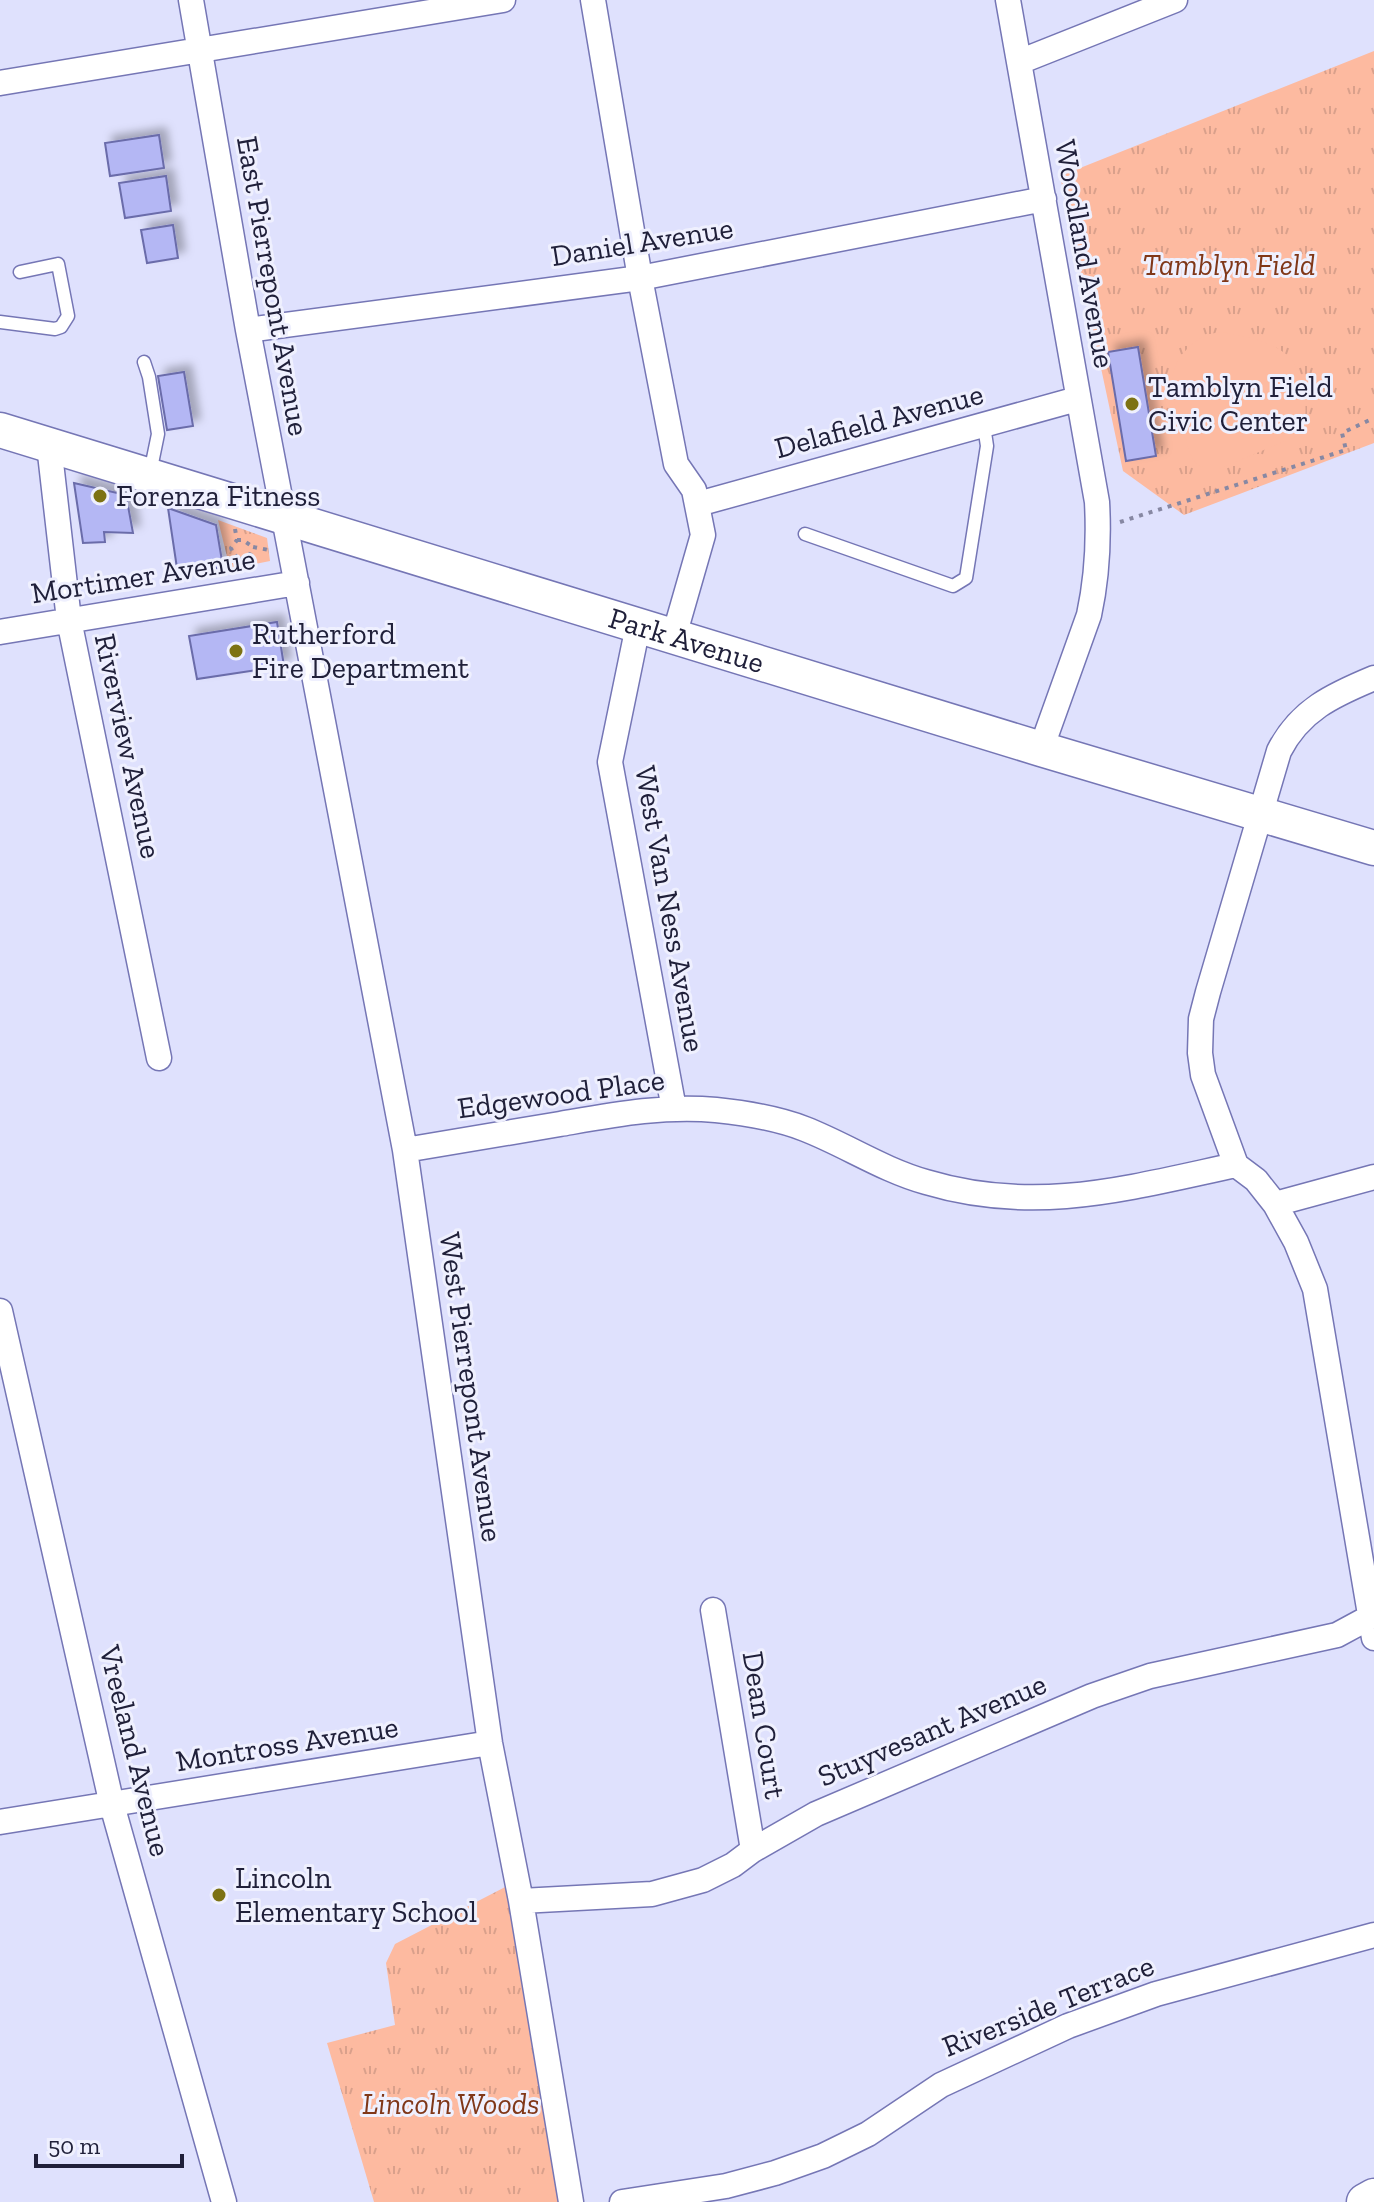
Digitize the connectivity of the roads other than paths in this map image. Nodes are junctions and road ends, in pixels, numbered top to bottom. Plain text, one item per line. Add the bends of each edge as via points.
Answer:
1 (191, 0) edge
2 (503, 0) edge
3 (593, 0) edge
4 (1008, 0) edge
5 (1175, 0) edge
6 (199, 50) junction
7 (1019, 62) junction
8 (0, 83) edge
9 (1044, 199) junction
10 (20, 272) dead end
11 (640, 278) junction
12 (0, 322) edge
13 (248, 330) junction
14 (144, 362) dead end
15 (1077, 399) junction
16 (984, 426) junction
17 (0, 430) edge
18 (49, 445) junction
19 (149, 476) junction
20 (698, 504) junction
21 (283, 518) junction
22 (805, 534) dead end
23 (297, 583) junction
24 (69, 620) junction
25 (638, 626) junction
26 (0, 632) edge
27 (674, 636) junction
28 (1374, 678) edge
29 (1041, 749) junction
30 (1260, 816) junction
31 (1374, 848) edge
32 (159, 1058) dead end
33 (674, 1109) junction
34 (405, 1150) junction
35 (1236, 1165) junction
36 (1374, 1177) edge
37 (1275, 1204) junction
38 (0, 1311) edge
39 (713, 1610) dead end
40 (1373, 1623) edge
41 (490, 1743) junction
42 (112, 1805) junction
43 (0, 1822) edge
44 (753, 1850) junction
45 (521, 1901) junction
46 (1374, 1935) edge
47 (1374, 2197) edge
48 (224, 2202) edge
49 (571, 2202) edge
50 (622, 2202) edge
51 (1365, 2202) edge

1 - 6 street, East Pierrepont Avenue
2 - 6 street
3 - 11 street
4 - 7 street, Woodland Avenue
5 - 7 street
6 - 8 street
6 - 13 street, East Pierrepont Avenue
7 - 9 street, Woodland Avenue
9 - 11 street, Daniel Avenue
9 - 15 street, Woodland Avenue
10 - 12 lane via 58,264 66,321 55,329
11 - 13 street, Daniel Avenue
11 - 20 street via 676,464
13 - 21 street, East Pierrepont Avenue
14 - 19 lane via 158,434
15 - 16 street, Delafield Avenue
15 - 29 street, Woodland Avenue via 1097,502 1093,594
16 - 20 street, Delafield Avenue
16 - 22 lane via 987,446 966,578 953,586
17 - 18 street, Park Avenue
18 - 19 street, Park Avenue
18 - 24 street, Riverview Avenue
19 - 21 street, Park Avenue
20 - 27 street via 703,535
21 - 23 street, East Pierrepont Avenue
21 - 25 street, Park Avenue
23 - 24 street, Mortimer Avenue
23 - 34 street, West Pierrepont Avenue
24 - 26 street, Mortimer Avenue
24 - 32 street, Riverview Avenue
25 - 27 street, Park Avenue
25 - 33 street, West Van Ness Avenue via 610,762
27 - 29 street, Park Avenue
28 - 30 street via 1326,701 1290,729
29 - 30 street, Park Avenue
30 - 31 street, Park Avenue
30 - 35 street via 1201,1019 1203,1075
33 - 34 street, Edgewood Place via 634,1111
33 - 35 street, Edgewood Place via 763,1117 803,1128 926,1182 1005,1197 1086,1196
34 - 41 street, West Pierrepont Avenue
35 - 37 street
36 - 37 street
37 - 40 street via 1315,1289
38 - 42 street, Vreeland Avenue
39 - 44 street, Dean Court
40 - 44 street, Stuyvesant Avenue via 1150,1676 1092,1696 828,1808
41 - 42 street, Montross Avenue
41 - 45 street, West Pierrepont Avenue
42 - 43 street, Montross Avenue
42 - 48 street, Vreeland Avenue
44 - 45 street, Stuyvesant Avenue via 703,1880 666,1891
45 - 49 street, West Pierrepont Avenue
46 - 50 street, Riverside Terrace via 1156,1994 1068,2026 941,2085 868,2134 823,2156 726,2186
47 - 51 main road

